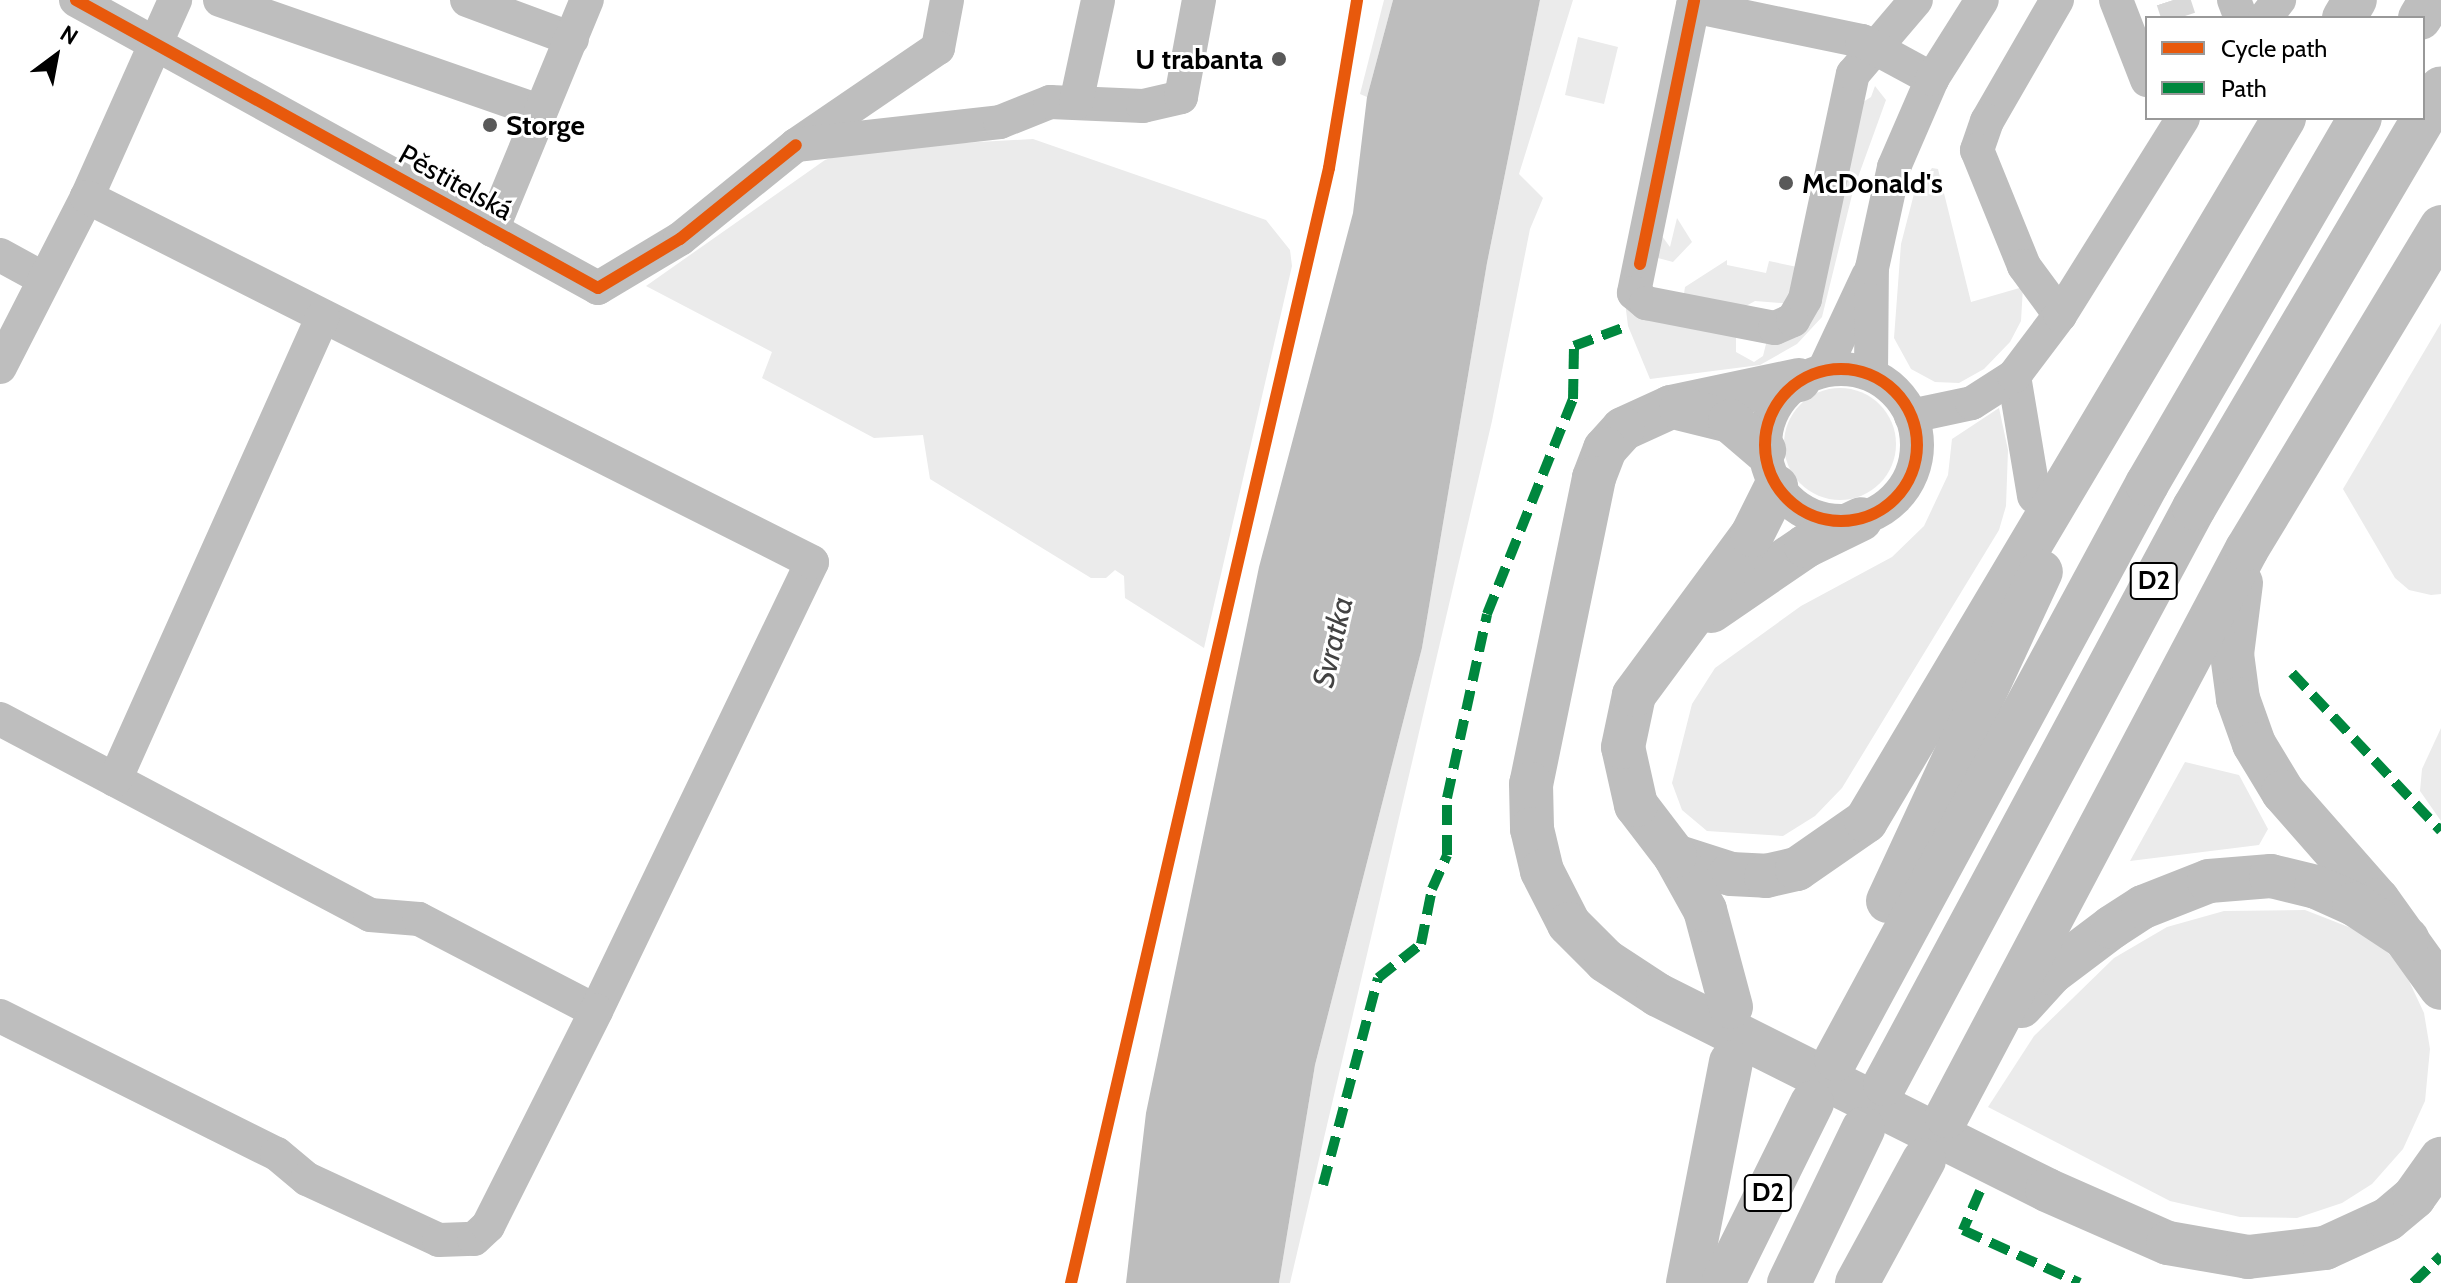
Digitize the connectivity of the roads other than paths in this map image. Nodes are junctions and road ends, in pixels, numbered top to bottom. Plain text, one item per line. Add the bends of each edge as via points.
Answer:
1 (76, 0) edge
2 (175, 0) edge
3 (220, 0) edge
4 (467, 0) edge
5 (587, 0) edge
6 (947, 0) edge
7 (1098, 0) edge
8 (1199, 0) edge
9 (1916, 0) edge
10 (1982, 0) edge
11 (2057, 0) edge
12 (2116, 0) edge
13 (2279, 0) edge
14 (1693, 3) edge
15 (2267, 16) edge
16 (572, 39) junction
17 (159, 45) junction
18 (1878, 48) junction
19 (2145, 75) edge
20 (1932, 79) junction
21 (2441, 88) edge
22 (1076, 103) junction
23 (539, 111) junction
24 (2425, 115) edge
25 (2283, 120) edge
26 (2359, 120) edge
27 (2422, 120) edge
28 (2171, 124) edge
29 (796, 145) junction
30 (87, 197) junction
31 (2441, 227) edge
32 (492, 230) junction
33 (0, 255) edge
34 (1872, 268) junction
35 (44, 279) junction
36 (2060, 315) junction
37 (323, 316) junction
38 (0, 367) edge
39 (1871, 374) junction
40 (1812, 375) junction
41 (2014, 376) junction
42 (1671, 407) junction
43 (1911, 416) junction
44 (2089, 446) junction
45 (1770, 468) junction
46 (2034, 496) dead end
47 (1861, 519) junction
48 (2247, 549) junction
49 (1692, 623) junction
50 (0, 719) edge
51 (115, 780) junction
52 (1675, 856) junction
53 (2407, 939) junction
54 (2441, 988) edge
55 (1731, 1007) dead end
56 (596, 1011) junction
57 (0, 1016) edge
58 (1731, 1062) dead end
59 (1885, 1084) dead end
60 (1812, 1103) dead end
61 (1863, 1129) dead end
62 (2441, 1159) edge
63 (1924, 1160) dead end
64 (1688, 1283) edge
65 (1723, 1283) edge
66 (1789, 1283) edge
67 (1857, 1283) edge

1 - 17 street, Pěstitelská
2 - 17 street
3 - 23 street
4 - 16 street
5 - 16 street
6 - 29 street via 938,48
7 - 22 street
8 - 22 street via 1181,97 1143,106
9 - 18 street
10 - 20 street
11 - 36 street via 1987,121 1977,150 2024,266
12 - 19 street
13 - 15 street
14 - 18 street
14 - 18 street via 1633,289 1646,303 1775,328 1793,320 1805,299 1853,74
16 - 23 street
17 - 30 street
17 - 32 street, Pěstitelská
18 - 20 street
20 - 34 street via 1894,167
21 - 24 highway, D2
22 - 29 street via 1050,102 1000,122
23 - 32 street
25 - 44 highway
26 - 44 highway, D2 via 2147,484 1827,1055 2046,560
27 - 59 highway, D2 via 2194,508
28 - 36 street
29 - 32 street, Pěstitelská via 680,239 598,288
30 - 35 street
30 - 37 street
31 - 48 highway
33 - 35 street
34 - 39 street
34 - 40 street
35 - 38 street
36 - 41 street
37 - 51 street
37 - 56 street via 812,562
39 - 40 street
39 - 43 street via 1895,392
40 - 42 highway
40 - 45 street via 1772,410
41 - 43 street via 1972,403
41 - 46 street
42 - 45 highway via 1730,421
42 - 62 highway via 1623,429 1605,449 1594,478 1533,766 1530,808 1542,871 1569,924 1606,961 1658,995 2047,1190 2168,1243 2248,1257 2288,1256 2359,1236 2414,1197
43 - 47 street via 1917,448 1910,479 1889,504
44 - 52 highway via 1866,821 1797,869 1766,876 1731,874
45 - 47 street via 1805,513 1842,522
45 - 49 highway via 1752,535
47 - 49 highway via 1806,546
48 - 53 highway via 2232,654 2244,720 2283,792
48 - 53 highway via 1954,1102 1997,1034 2051,973 2143,907 2186,888 2246,875 2294,880 2337,894
49 - 52 highway via 1634,695 1623,747 1636,805
50 - 51 street
51 - 56 street via 370,915 419,919
52 - 55 highway via 1715,937
53 - 54 highway
56 - 57 street via 488,1226 474,1239 439,1240 307,1179 277,1154
58 - 64 highway
60 - 65 highway, D2
61 - 66 highway, D2
63 - 67 highway

